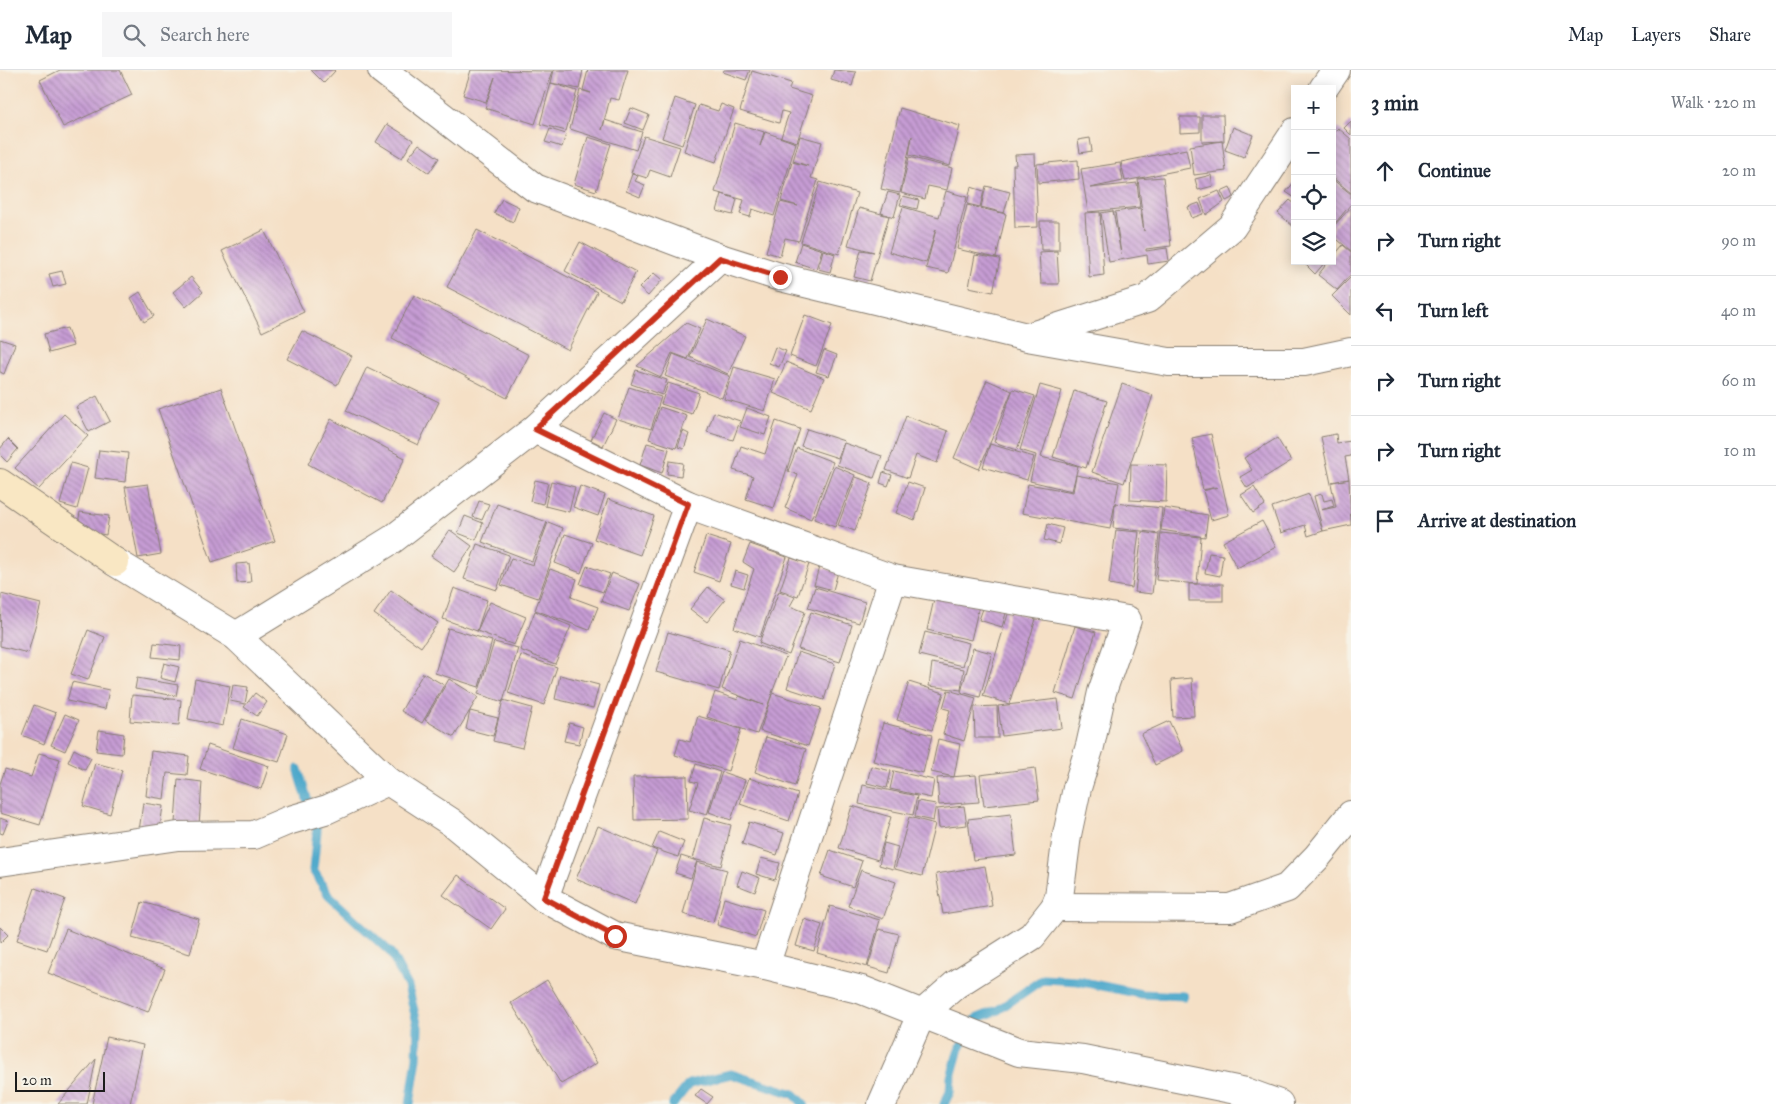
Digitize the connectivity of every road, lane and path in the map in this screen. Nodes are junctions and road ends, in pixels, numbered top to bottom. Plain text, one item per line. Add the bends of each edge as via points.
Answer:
1 (382, 70) edge
2 (1336, 70) edge
3 (1326, 85) edge
4 (1291, 138) edge
5 (720, 258) junction
6 (1027, 337) junction
7 (1351, 352) edge
8 (535, 429) junction
9 (0, 483) edge
10 (688, 504) junction
11 (893, 579) junction
12 (236, 636) junction
13 (388, 781) junction
14 (1351, 815) edge
15 (0, 862) edge
16 (544, 898) junction
17 (1055, 907) junction
18 (765, 966) junction
19 (922, 1015) junction
20 (882, 1104) edge
21 (1278, 1104) edge

1 - 5 street via 535,188
2 - 3 street
4 - 6 street via 1232,227 1147,299
5 - 6 street via 780,277
5 - 8 street
6 - 7 street via 1169,362 1304,362
8 - 10 street
8 - 12 street via 393,539
9 - 12 street via 116,562
10 - 11 street
10 - 16 street
11 - 17 street via 1128,620 1102,692 1077,788 1067,835 1060,897
11 - 18 street
12 - 13 street
13 - 15 street via 328,809 254,834 178,836
13 - 16 street via 451,822
14 - 17 street via 1287,888 1230,908
16 - 18 street via 615,936
17 - 19 street via 1032,936 955,986
18 - 19 street via 862,990
19 - 20 street
19 - 21 street via 1019,1052 1083,1058 1246,1092

